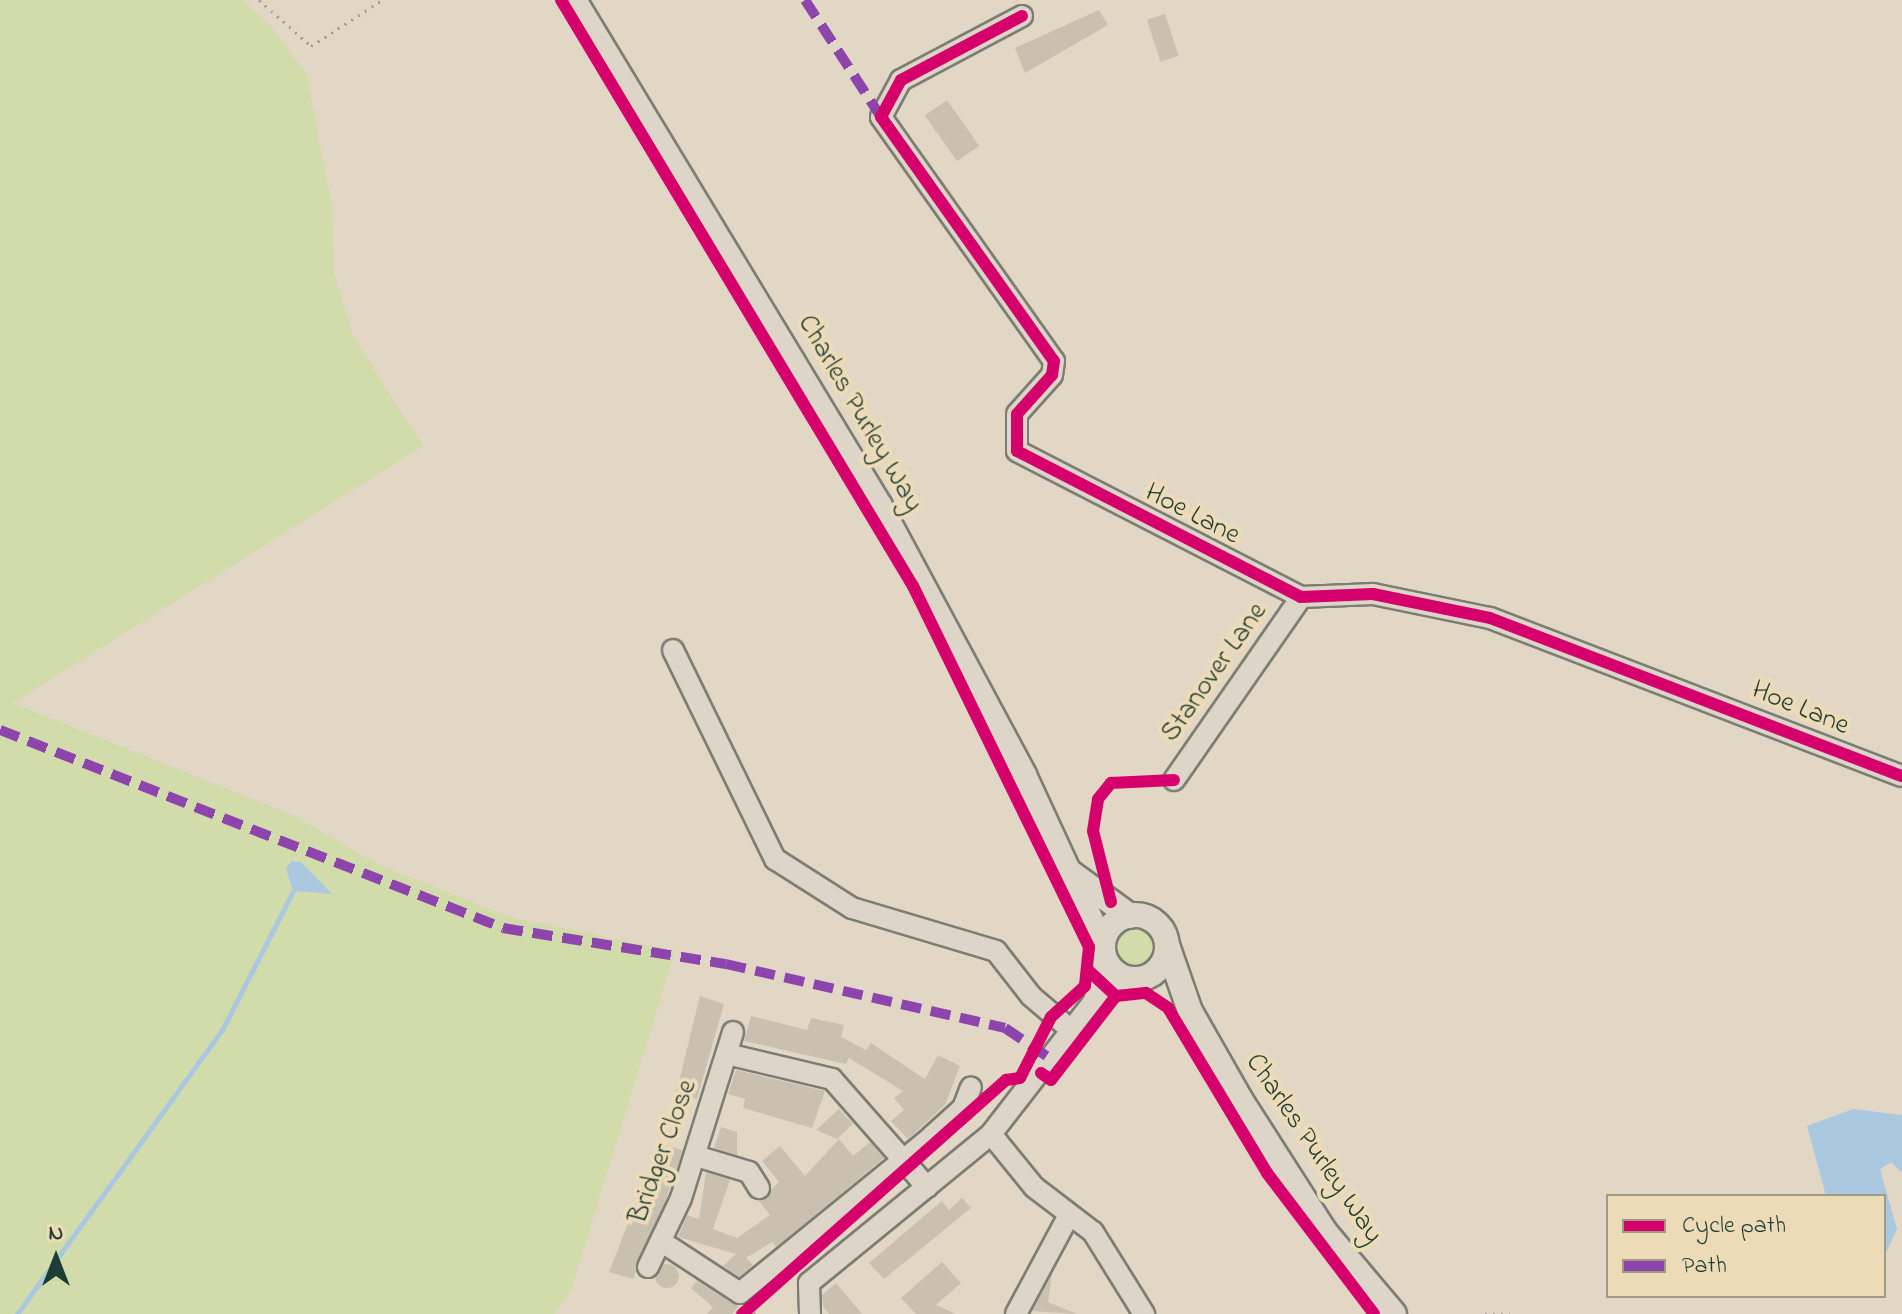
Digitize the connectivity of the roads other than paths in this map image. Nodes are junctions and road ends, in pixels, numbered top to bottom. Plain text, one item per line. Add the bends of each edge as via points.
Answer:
1 (574, 0) edge
2 (1022, 16) dead end
3 (1301, 597) junction
4 (673, 650) dead end
5 (1902, 776) edge
6 (1174, 780) dead end
7 (1069, 872) junction
8 (1130, 916) junction
9 (1167, 945) junction
10 (1104, 951) junction
11 (1138, 978) junction
12 (1094, 1001) junction
13 (1190, 1011) junction
14 (1071, 1030) junction
15 (733, 1032) dead end
16 (727, 1054) junction
17 (971, 1087) dead end
18 (991, 1134) junction
19 (696, 1156) junction
20 (904, 1160) junction
21 (927, 1187) junction
22 (759, 1188) dead end
23 (1069, 1215) junction
24 (662, 1242) junction
25 (648, 1267) dead end
26 (1141, 1313) edge
27 (810, 1314) edge
28 (1016, 1314) edge
29 (1394, 1314) edge

1 - 7 main road, Charles Purley Way via 880,506
2 - 3 street, Hoe Lane via 901,80 881,117 1054,361 1052,375 1017,414 1017,451
3 - 5 street, Hoe Lane via 1373,594 1490,618
3 - 6 street, Stanover Lane
4 - 14 street via 775,859 852,908 996,951 1031,996
7 - 8 main road, Charles Purley Way
7 - 10 main road, Charles Purley Way
8 - 9 main road via 1159,926
8 - 10 main road via 1112,926
9 - 11 main road via 1162,965
9 - 13 main road, Charles Purley Way
10 - 11 main road
10 - 12 street
11 - 12 street
11 - 13 main road, Charles Purley Way
12 - 14 street
13 - 29 main road, Charles Purley Way via 1325,1232
14 - 18 street
15 - 16 street, Bridger Close
16 - 19 street, Bridger Close
16 - 20 street, Bridger Close via 832,1079
17 - 20 street via 963,1108
18 - 21 street
18 - 23 street via 1034,1187
19 - 22 street via 749,1172
19 - 24 street, Bridger Close
20 - 21 street, Bridger Close
20 - 24 street via 740,1293
21 - 27 street via 809,1283
23 - 26 street via 1093,1232
23 - 28 street
24 - 25 street, Bridger Close

